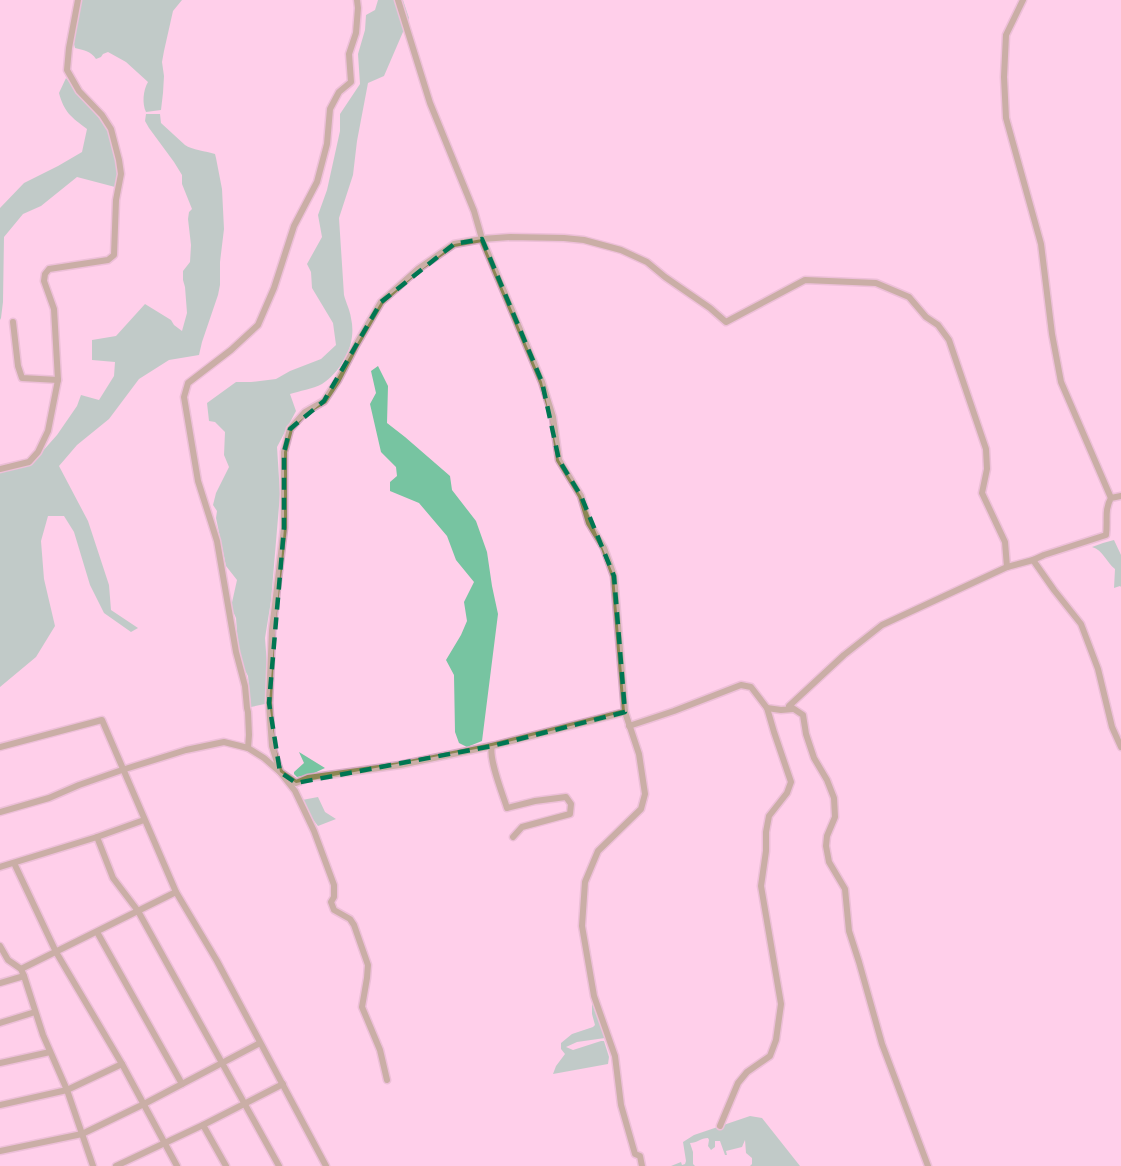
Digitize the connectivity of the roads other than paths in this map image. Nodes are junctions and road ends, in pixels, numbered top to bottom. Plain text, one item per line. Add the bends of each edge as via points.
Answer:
1 (78, 0) edge
2 (357, 0) edge
3 (398, 0) edge
4 (1023, 0) edge
5 (482, 239) junction
6 (13, 322) dead end
7 (58, 381) junction
8 (0, 469) edge
9 (1121, 496) edge
10 (1112, 498) junction
11 (1034, 560) junction
12 (1007, 567) junction
13 (789, 706) junction
14 (767, 708) junction
15 (625, 712) junction
16 (629, 726) junction
17 (492, 746) junction
18 (0, 747) edge
19 (1121, 747) edge
20 (248, 748) junction
21 (123, 770) junction
22 (280, 772) junction
23 (0, 812) edge
24 (144, 820) junction
25 (97, 837) junction
26 (513, 837) dead end
27 (15, 863) junction
28 (0, 867) edge
29 (176, 892) junction
30 (138, 911) junction
31 (97, 932) junction
32 (0, 946) edge
33 (56, 952) junction
34 (21, 969) junction
35 (24, 976) junction
36 (0, 982) edge
37 (35, 1012) junction
38 (0, 1023) edge
39 (260, 1043) junction
40 (50, 1052) junction
41 (0, 1063) edge
42 (222, 1063) junction
43 (122, 1064) junction
44 (387, 1080) dead end
45 (182, 1084) junction
46 (283, 1084) junction
47 (67, 1090) junction
48 (144, 1104) junction
49 (244, 1104) junction
50 (0, 1105) edge
51 (203, 1125) junction
52 (720, 1126) dead end
53 (82, 1134) junction
54 (165, 1144) junction
55 (0, 1150) edge
56 (129, 1163) edge
57 (93, 1166) edge
58 (116, 1166) edge
59 (177, 1166) edge
60 (226, 1166) edge
61 (279, 1166) edge
62 (326, 1166) edge
63 (642, 1166) edge
64 (928, 1166) edge

1 - 7 street via 67,70 111,129 121,174 114,255 108,260 50,269 45,274 54,309
2 - 20 street via 356,33 349,54 351,82 339,92 330,109 327,144 317,182 294,226 258,325 188,383 184,397 198,481 217,541 245,686
3 - 5 street via 430,104
4 - 10 street via 1006,35 1006,118 1041,244 1061,382
5 - 12 street via 564,238 621,250 647,262 726,322 805,280 876,284 909,297 949,340 986,449 982,493 1005,542
5 - 15 street via 542,382 553,417 559,460 582,496 589,523 614,576
5 - 22 street via 454,244 381,302 324,401 305,412 290,429 284,452 284,528 272,630 269,703 272,746
6 - 7 street via 22,378
7 - 8 street via 48,431 38,452 29,462
9 - 10 street
10 - 11 street via 1107,506 1106,536
11 - 12 street
11 - 19 street via 1081,624
12 - 13 street via 882,625
13 - 14 street via 793,709
13 - 64 street via 803,715 814,758 834,798 835,817 826,846 829,862 845,889 849,931 882,1044
14 - 16 street via 751,687 741,685
14 - 52 street via 791,782 770,816 761,886 780,1004 777,1040 770,1056 738,1083
15 - 16 street
15 - 17 street
16 - 63 street via 639,754 645,794 641,809 598,851 585,882 582,926 594,996 615,1056 621,1105
17 - 22 street via 296,783
17 - 26 street via 490,751 507,808 566,797 571,804 570,814 522,827
18 - 21 street via 102,720
20 - 21 street via 224,742
20 - 22 street
21 - 23 street
21 - 24 street
22 - 44 street via 295,791 314,831 334,885 334,910 354,925 368,965 362,1007 380,1050
24 - 25 street
24 - 29 street
25 - 27 street
25 - 30 street via 113,878
27 - 28 street
27 - 33 street
29 - 30 street
29 - 39 street
30 - 31 street
30 - 42 street
31 - 33 street
31 - 45 street
32 - 34 street via 8,960
33 - 34 street
33 - 43 street
34 - 35 street
35 - 36 street
35 - 37 street
37 - 38 street
37 - 40 street
39 - 42 street
39 - 46 street
40 - 41 street
40 - 47 street
42 - 45 street
42 - 49 street
43 - 47 street
43 - 48 street
45 - 48 street
46 - 49 street
46 - 62 street
47 - 50 street
47 - 53 street
48 - 53 street
48 - 54 street
49 - 51 street
49 - 61 street
51 - 54 street
51 - 60 street
53 - 55 street
53 - 57 street
54 - 56 street
54 - 59 street
56 - 58 street

